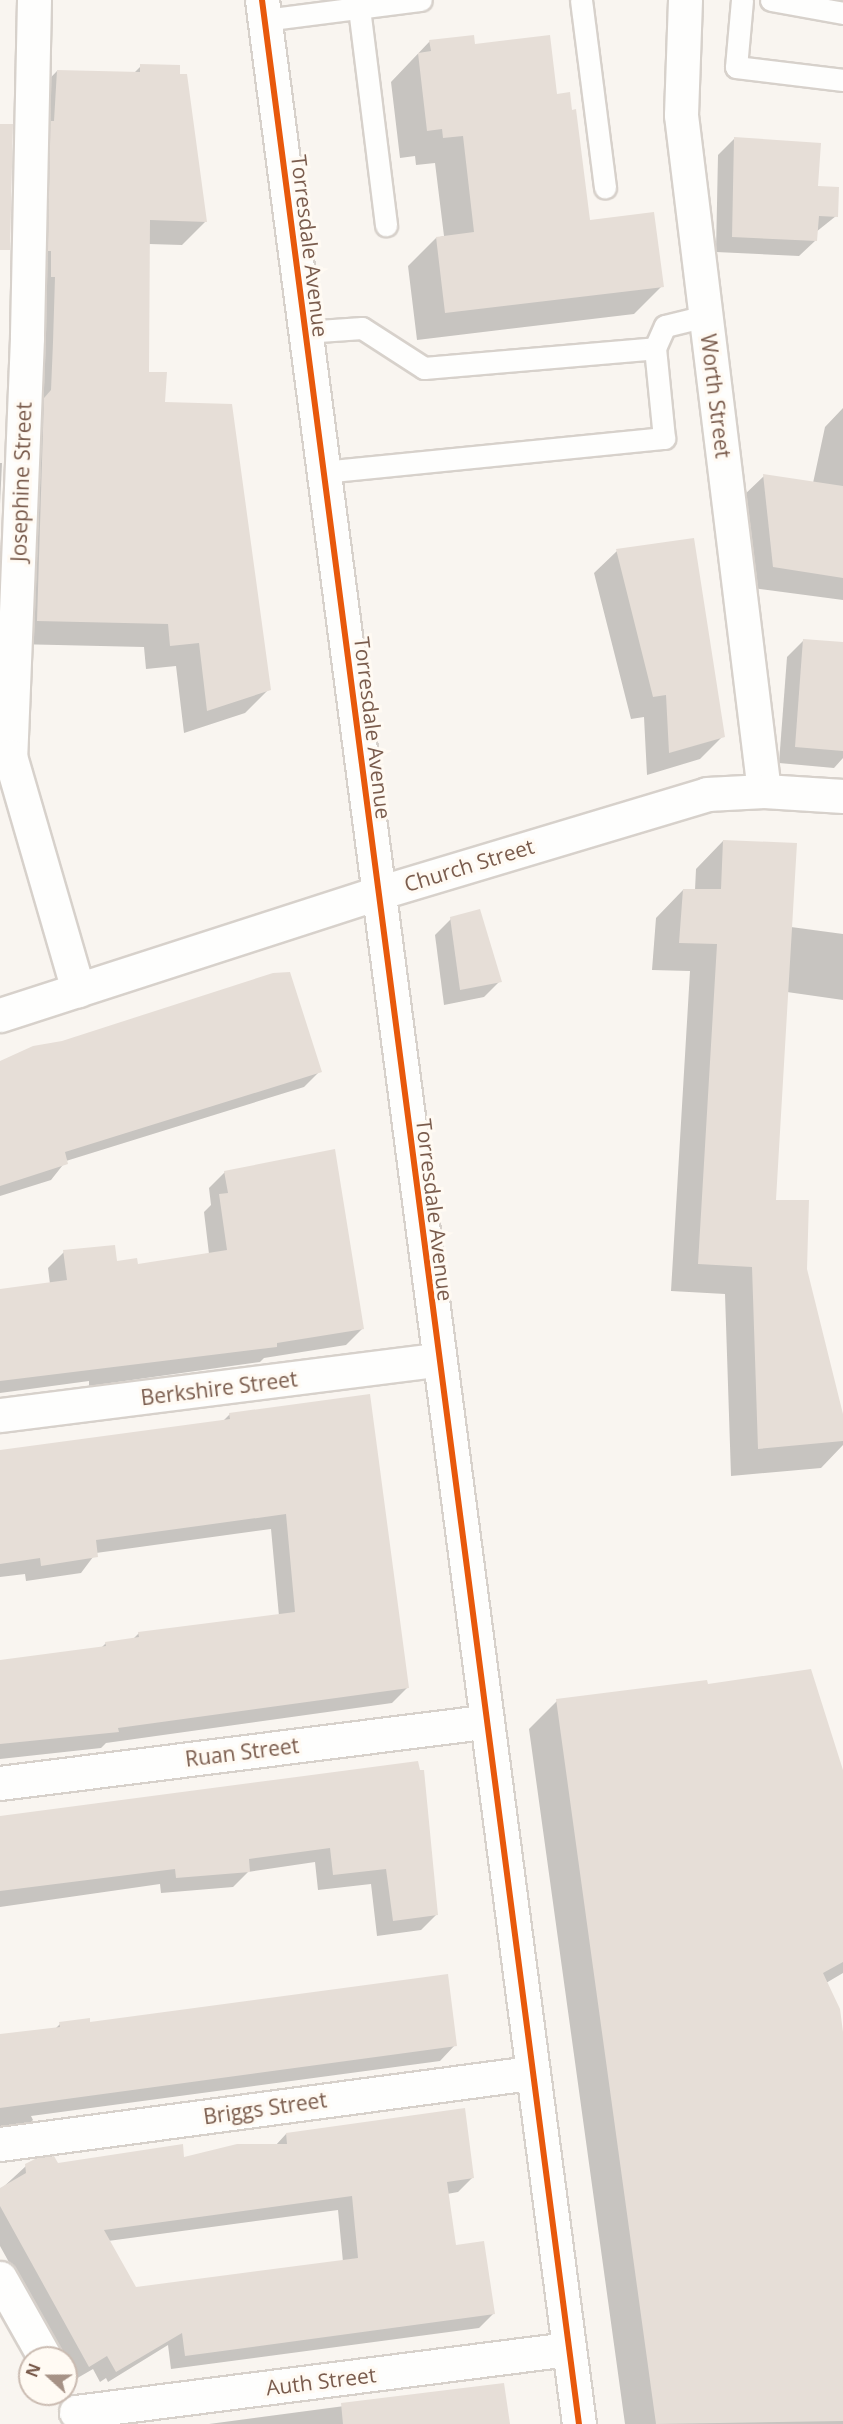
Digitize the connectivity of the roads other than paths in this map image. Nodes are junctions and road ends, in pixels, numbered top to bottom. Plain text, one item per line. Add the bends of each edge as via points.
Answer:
1 (34, 0) edge
2 (421, 0) edge
3 (582, 0) edge
4 (685, 0) edge
5 (742, 0) edge
6 (771, 0) edge
7 (359, 8) junction
8 (263, 10) edge
9 (843, 13) edge
10 (843, 80) edge
11 (605, 187) dead end
12 (386, 225) dead end
13 (706, 316) junction
14 (304, 332) junction
15 (14, 337) edge
16 (655, 348) junction
17 (323, 472) junction
18 (764, 791) junction
19 (843, 796) edge
20 (378, 893) junction
21 (78, 990) junction
22 (0, 1015) edge
23 (438, 1360) junction
24 (0, 1416) edge
25 (485, 1722) junction
26 (0, 1783) edge
27 (530, 2073) junction
28 (0, 2144) edge
29 (0, 2278) edge
30 (38, 2346) edge
31 (566, 2349) junction
32 (75, 2410) edge
33 (579, 2424) edge

1 - 15 street, Josephine Street
2 - 7 lane
3 - 11 lane
4 - 13 street, Worth Street via 681,115
5 - 10 lane via 736,67
6 - 9 lane
7 - 8 lane
7 - 12 lane
8 - 14 street, Torresdale Avenue
13 - 16 lane via 665,326
13 - 18 street, Worth Street
14 - 16 lane via 362,327 424,368
14 - 17 street, Torresdale Avenue
15 - 21 street, Josephine Street via 10,756
16 - 17 lane via 664,438
17 - 20 street, Torresdale Avenue
18 - 19 street, Church Street
18 - 20 street, Church Street via 707,794
20 - 21 street, Church Street
20 - 23 street, Torresdale Avenue
21 - 22 street, Church Street
23 - 24 street, Berkshire Street
23 - 25 street, Torresdale Avenue
25 - 26 street, Ruan Street
25 - 27 street, Torresdale Avenue
27 - 28 street, Briggs Street
27 - 31 street, Torresdale Avenue
29 - 30 street
31 - 32 street, Auth Street
31 - 33 street, Torresdale Avenue

